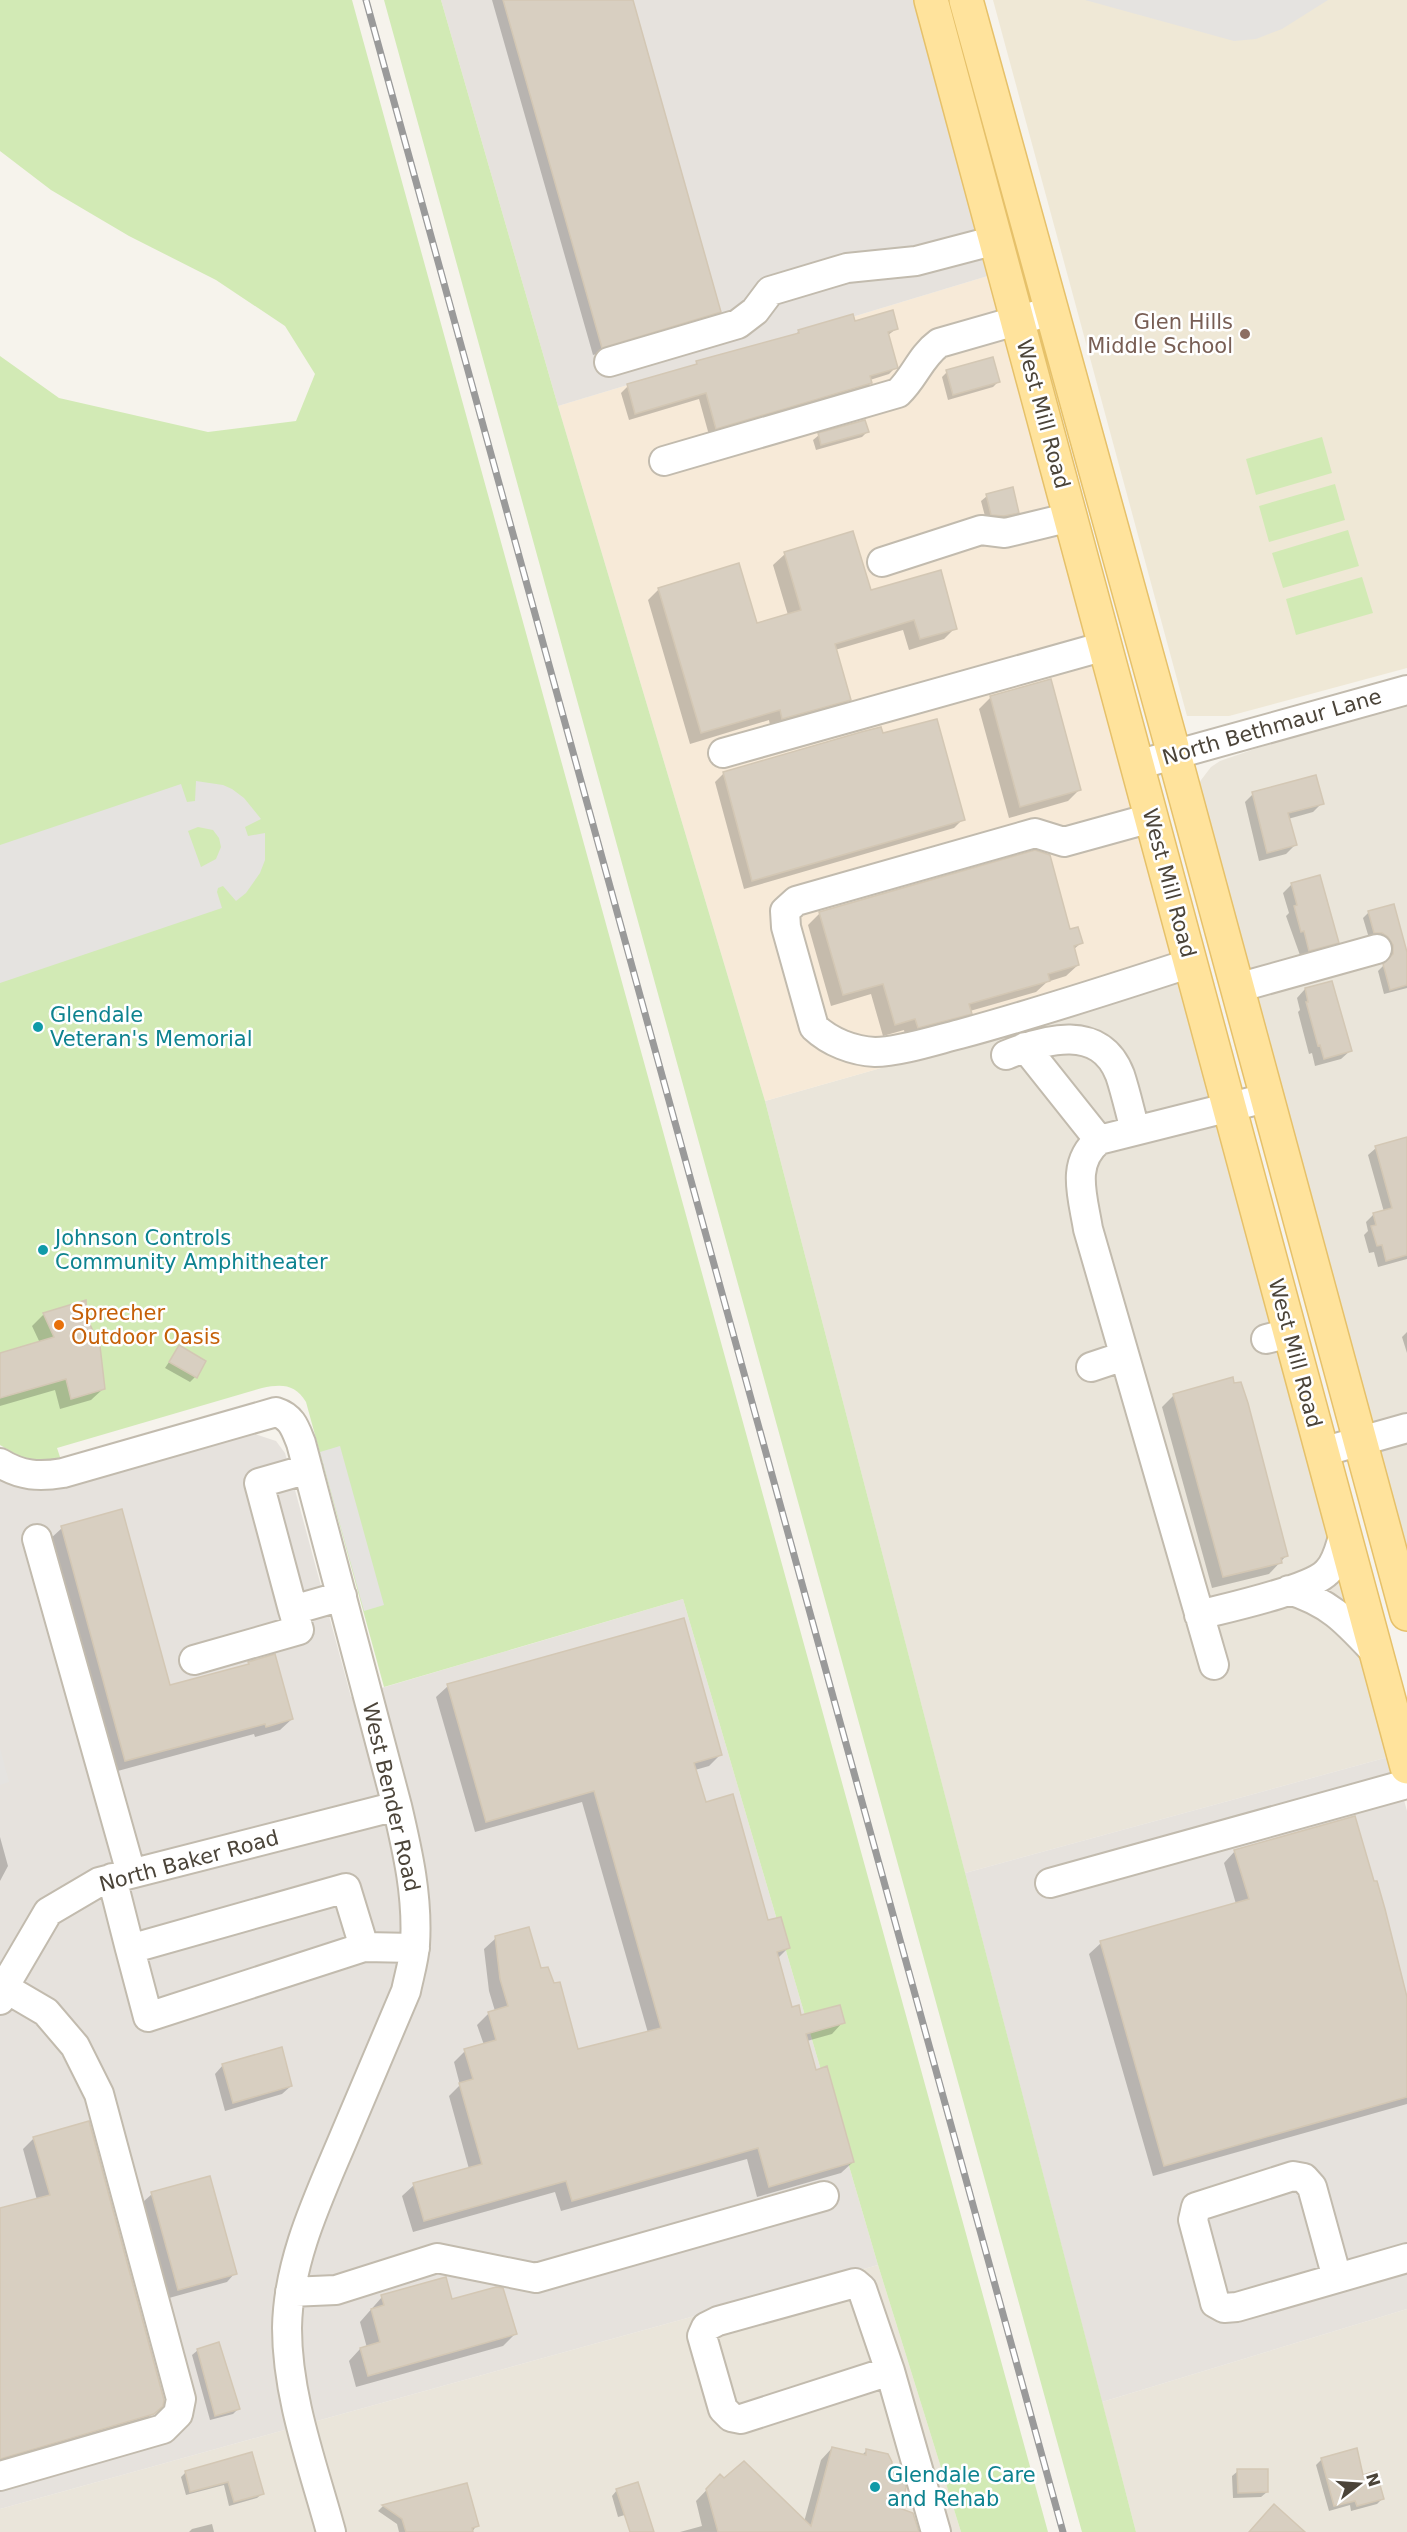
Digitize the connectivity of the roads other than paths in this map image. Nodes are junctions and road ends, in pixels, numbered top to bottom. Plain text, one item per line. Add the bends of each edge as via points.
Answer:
1 (931, 0) edge
2 (966, 0) edge
3 (996, 240) junction
4 (1051, 310) junction
5 (1018, 320) junction
6 (609, 362) dead end
7 (664, 461) dead end
8 (1071, 517) junction
9 (882, 562) dead end
10 (1105, 646) junction
11 (1407, 690) edge
12 (723, 753) dead end
13 (1174, 754) junction
14 (1137, 765) junction
15 (1151, 818) junction
16 (1377, 949) dead end
17 (1191, 963) junction
18 (1237, 988) junction
19 (1266, 1098) junction
20 (1230, 1108) junction
21 (1135, 1130) junction
22 (1099, 1140) junction
23 (1125, 1356) junction
24 (1091, 1367) dead end
25 (1407, 1428) edge
26 (1360, 1441) junction
27 (1322, 1452) junction
28 (0, 1463) edge
29 (308, 1469) junction
30 (1344, 1534) junction
31 (37, 1539) dead end
32 (1289, 1590) junction
33 (342, 1596) junction
34 (293, 1610) junction
35 (1407, 1614) edge
36 (1199, 1616) junction
37 (1376, 1653) junction
38 (194, 1660) dead end
39 (1214, 1665) dead end
40 (1407, 1769) edge
41 (397, 1806) junction
42 (122, 1876) junction
43 (1050, 1883) dead end
44 (364, 1947) junction
45 (415, 1947) junction
46 (130, 1949) junction
47 (3, 1994) edge
48 (824, 2196) dead end
49 (1407, 2259) edge
50 (1337, 2278) junction
51 (290, 2292) junction
52 (890, 2371) junction
53 (0, 2476) edge
54 (331, 2532) edge
55 (936, 2532) edge

1 - 3 main road, West Mill Road
2 - 4 main road, West Mill Road
3 - 5 main road, West Mill Road
3 - 6 street via 916,261 847,268 770,291 755,311 738,324
4 - 5 street
4 - 13 main road, West Mill Road
5 - 7 street via 939,343 926,352 898,393
5 - 8 main road, West Mill Road
8 - 9 street via 1005,533 981,530
8 - 10 main road, West Mill Road
10 - 12 street
10 - 14 main road, West Mill Road
11 - 13 street, North Bethmaur Lane
13 - 14 street, North Bethmaur Lane
13 - 18 main road, West Mill Road
14 - 15 main road, West Mill Road
15 - 17 main road, West Mill Road
15 - 17 street via 1064,842 1035,833 796,901 785,911 789,938 814,1027 825,1038 876,1052 923,1044 1033,1014
16 - 18 street
17 - 20 main road, West Mill Road
18 - 19 main road, West Mill Road
19 - 20 street
19 - 26 main road, West Mill Road
20 - 21 street
20 - 27 main road, West Mill Road via 1278,1336
21 - 22 street
21 - 22 street via 1119,1073 1109,1056 1094,1044 1064,1039 1016,1051
22 - 23 street via 1088,1148 1081,1167 1081,1188 1088,1229
23 - 24 street
23 - 36 street
25 - 26 street
26 - 27 street
26 - 35 main road, West Mill Road
27 - 30 main road, West Mill Road
28 - 29 street, West Bender Road via 26,1475 63,1473 276,1412 293,1423
29 - 33 street, West Bender Road
29 - 34 street via 259,1483
30 - 32 street via 1326,1574
30 - 37 main road, West Mill Road
31 - 42 street
32 - 36 street
32 - 37 street via 1312,1597 1341,1616
33 - 34 street
33 - 41 street, West Bender Road
34 - 38 street via 299,1630
36 - 39 street
37 - 40 main road, West Mill Road
40 - 43 street
41 - 42 street, North Baker Road
41 - 45 street, West Bender Road via 411,1865
42 - 46 street
42 - 47 street, North Baker Road via 99,1882 48,1912
44 - 45 street
44 - 46 street via 346,1888
44 - 46 street via 148,2017
45 - 51 street, West Bender Road via 406,1991 301,2243
47 - 53 street via 46,2012 75,2046 99,2094 181,2399 178,2414 163,2429
48 - 51 street via 536,2278 437,2258 336,2290
49 - 50 street
50 - 50 street via 1237,2307 1220,2307 1212,2295 1193,2220 1196,2207 1293,2176 1304,2178 1311,2187
51 - 54 street, West Bender Road via 287,2328 295,2401
52 - 52 street via 865,2294 855,2283 718,2321 706,2327 702,2337 723,2409 731,2417 741,2419
52 - 55 street

